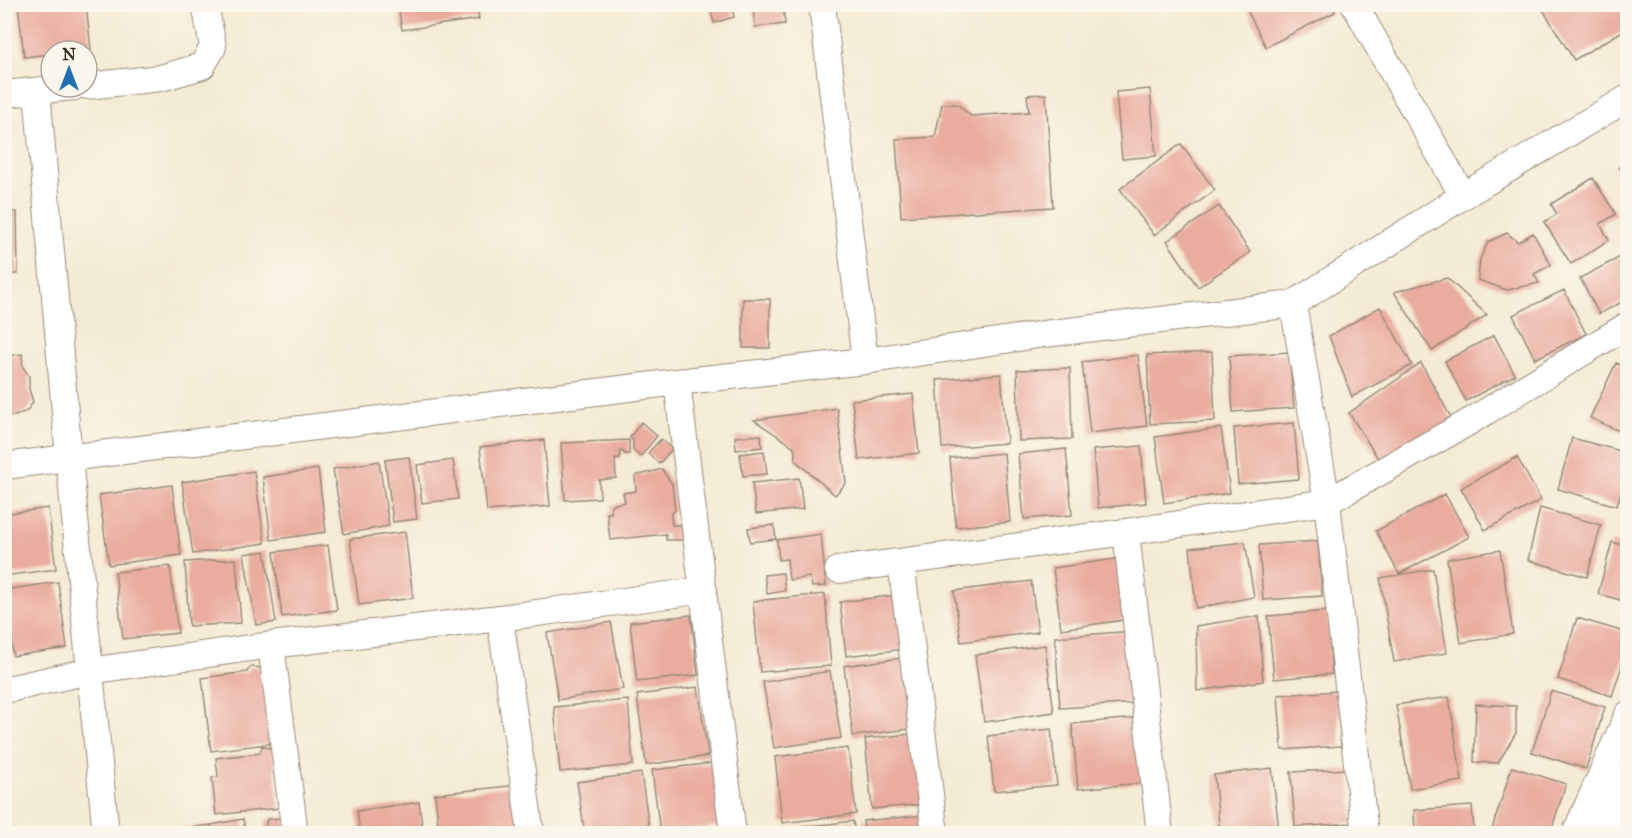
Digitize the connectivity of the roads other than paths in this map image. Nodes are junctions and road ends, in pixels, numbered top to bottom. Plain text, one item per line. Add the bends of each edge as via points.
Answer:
1 (206, 4) edge
2 (822, 4) edge
3 (1354, 4) edge
4 (99, 85) edge
5 (38, 91) joint
6 (4, 94) edge
7 (1628, 98) edge
8 (1463, 196) junction
9 (1293, 304) junction
10 (1628, 326) edge
11 (865, 361) junction
12 (677, 382) junction
13 (69, 458) junction
14 (4, 466) edge
15 (1327, 502) junction
16 (1126, 532) junction
17 (901, 562) junction
18 (838, 570) dead end
19 (704, 590) junction
20 (500, 618) junction
21 (271, 645) junction
22 (89, 671) junction
23 (4, 690) edge
24 (1628, 714) edge
25 (1628, 775) edge
26 (106, 834) edge
27 (295, 834) edge
28 (531, 834) edge
29 (733, 834) edge
30 (935, 834) edge
31 (1160, 834) edge
32 (1365, 834) edge
33 (1575, 834) edge
34 (1602, 834) edge

1 - 4 street via 213,47 202,66 161,78
2 - 11 street
3 - 8 street
5 - 6 street
5 - 13 street
7 - 8 street
8 - 9 street
9 - 11 street via 1044,334
9 - 15 street
10 - 15 street
11 - 12 street
12 - 13 street
12 - 19 street
13 - 14 street
13 - 22 street
15 - 16 street
15 - 32 street
16 - 17 street
16 - 31 street
17 - 18 street
17 - 30 street
19 - 20 street
19 - 29 street
20 - 21 street
20 - 28 street
21 - 22 street
21 - 27 street
22 - 23 street
22 - 26 street
24 - 33 street
25 - 34 street

